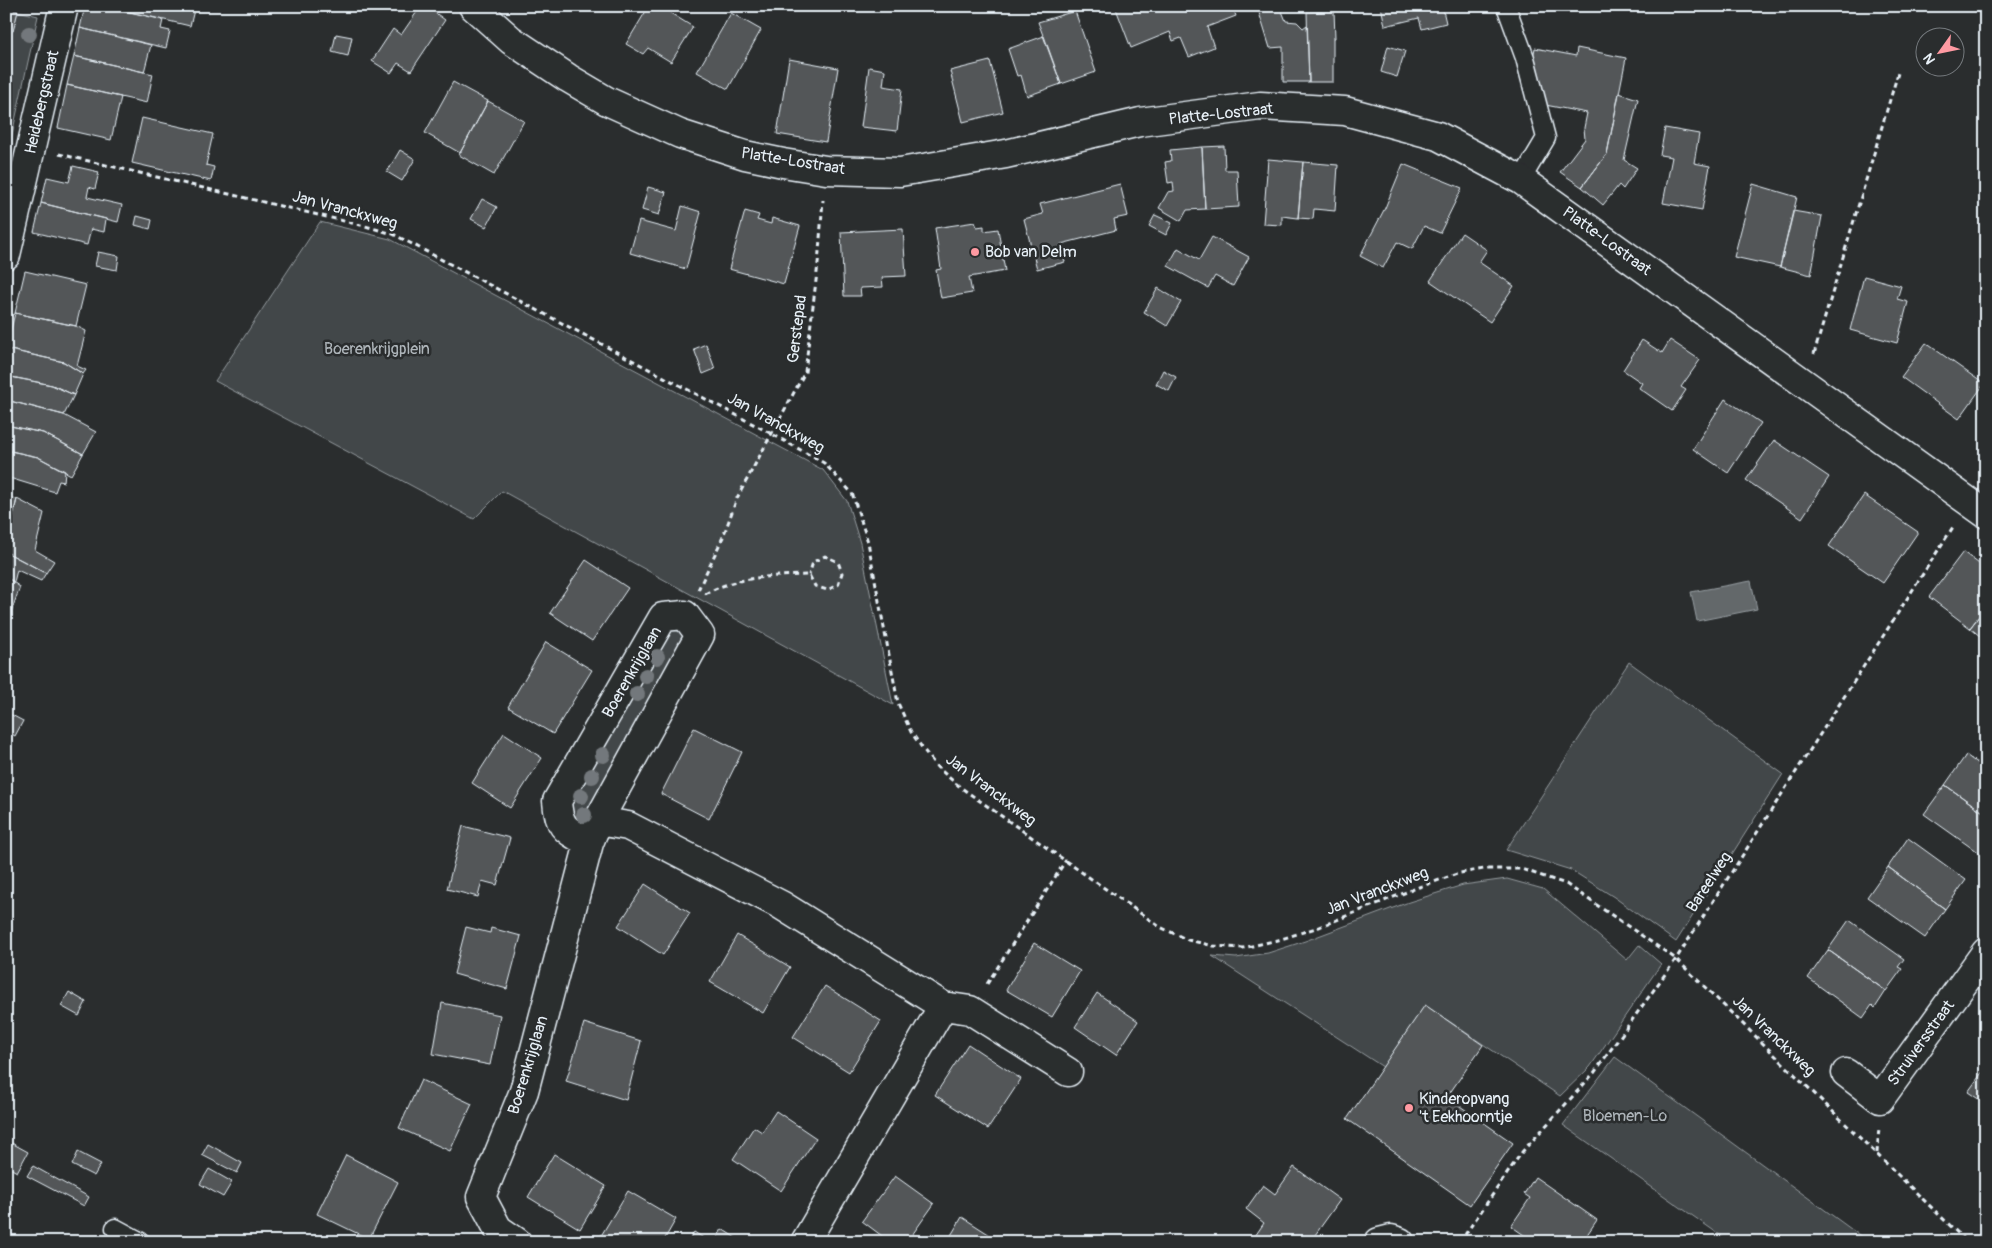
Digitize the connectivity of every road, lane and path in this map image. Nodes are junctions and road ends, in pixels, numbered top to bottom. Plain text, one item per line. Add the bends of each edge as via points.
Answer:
1 (64, 6) edge
2 (473, 6) edge
3 (1506, 6) edge
4 (1898, 73) dead end
5 (52, 153) dead end
6 (826, 170) junction
7 (1521, 180) junction
8 (6, 255) edge
9 (1805, 383) junction
10 (772, 434) junction
11 (1986, 514) edge
12 (1954, 525) dead end
13 (808, 575) junction
14 (688, 608) junction
15 (599, 821) junction
16 (1066, 860) junction
17 (1986, 952) edge
18 (1676, 959) junction
19 (943, 1006) junction
20 (970, 1010) junction
21 (1068, 1072) dead end
22 (1846, 1073) dead end
23 (115, 1228) dead end
24 (141, 1242) edge
25 (517, 1242) edge
26 (805, 1242) edge
27 (1379, 1242) edge
28 (1400, 1242) edge
29 (1460, 1242) edge
30 (1966, 1242) edge

1 - 8 street, Heidebergstraat
2 - 6 street, Platte-Lostraat via 511,40 568,78 648,121 737,152
3 - 7 lane via 1525,58 1546,138
4 - 9 path
5 - 10 path, Jan Vranckxweg via 393,234
6 - 7 street, Platte-Lostraat via 900,172 1006,154 1140,122 1260,106 1345,111 1438,136
6 - 10 path, Gerstepad via 804,372
7 - 9 street, Platte-Lostraat
9 - 11 street, Platte-Lostraat
10 - 14 path, Gerstepad via 738,498
10 - 16 path, Jan Vranckxweg via 824,463 852,493 868,542 898,703 911,732 937,767 960,786
12 - 18 path, Bareelweg
13 - 13 path via 815,586 828,590 838,585 842,573 838,562 825,556 813,562
13 - 14 path via 757,577 733,583 709,592
14 - 15 street, Boerenkrijglaan via 700,635
14 - 15 street, Boerenkrijglaan via 663,617 557,801 558,816 564,828
15 - 19 street, Boerenkrijglaan via 628,826 781,905
15 - 25 street, Boerenkrijglaan via 524,1091 480,1197 498,1230
16 - 18 path, Jan Vranckxweg via 1160,927 1188,940 1243,948 1319,927 1460,873 1484,869 1521,870 1566,884
16 - 20 path
17 - 22 street, Struiversstraat via 1880,1099
18 - 29 path, Bareelweg via 1594,1073 1522,1152
18 - 30 path, Jan Vranckxweg
19 - 20 street, Boerenkrijglaan
19 - 26 street
20 - 21 street, Boerenkrijglaan
23 - 24 lane
27 - 28 street via 1391,1239

